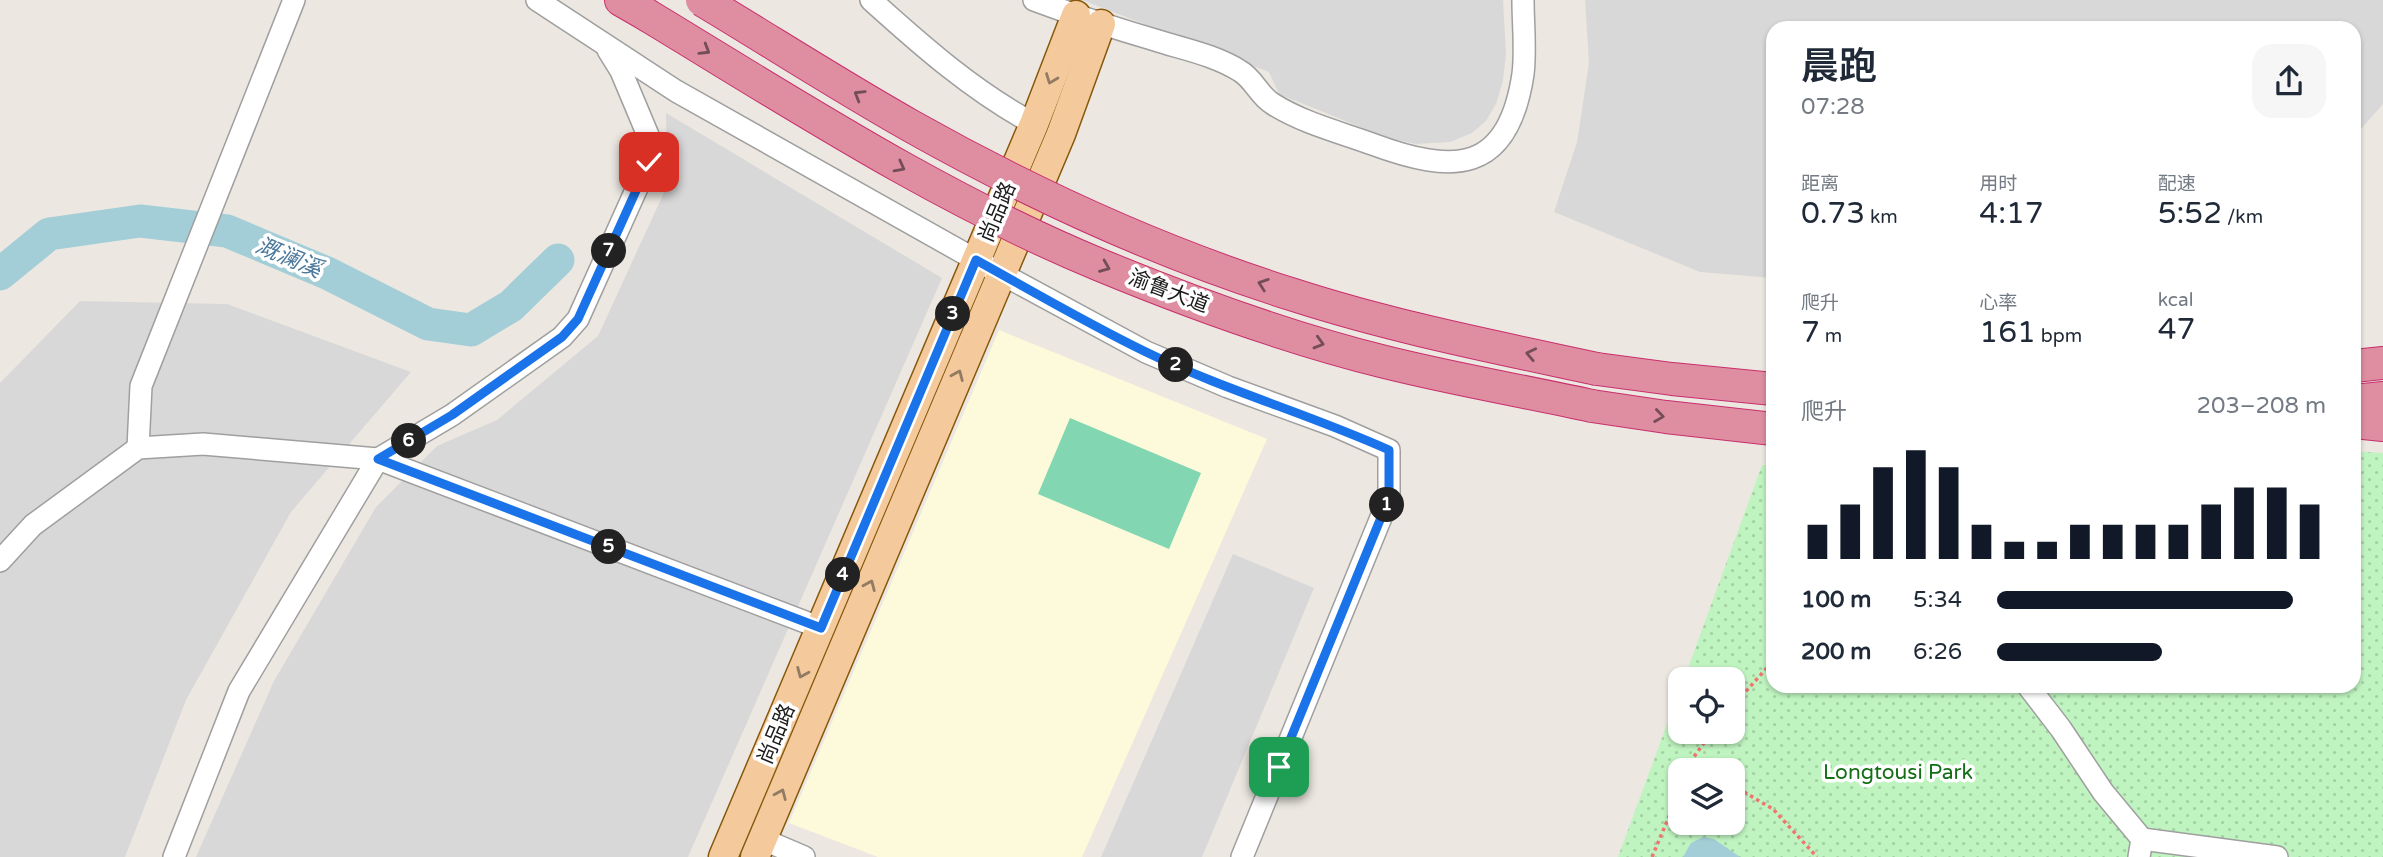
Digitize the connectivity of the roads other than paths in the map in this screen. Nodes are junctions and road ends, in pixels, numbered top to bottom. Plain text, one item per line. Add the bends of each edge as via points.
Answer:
1 (294, 0) edge
2 (537, 0) edge
3 (702, 0) edge
4 (871, 0) edge
5 (1034, 0) edge
6 (1523, 0) edge
7 (634, 8) edge
8 (1088, 19) junction
9 (605, 45) junction
10 (1034, 124) junction
11 (976, 260) junction
12 (1001, 274) junction
13 (2383, 363) edge
14 (2361, 365) edge
15 (1766, 388) edge
16 (2383, 398) edge
17 (2361, 400) edge
18 (2361, 423) edge
19 (2383, 425) edge
20 (1766, 428) edge
21 (138, 448) junction
22 (378, 459) junction
23 (0, 561) edge
24 (821, 628) junction
25 (2034, 693) edge
26 (758, 848) edge
27 (2140, 848) edge
28 (174, 857) edge
29 (723, 857) edge
30 (804, 857) edge
31 (1242, 857) edge
32 (2277, 857) edge

1 - 21 street via 141,386
2 - 9 street
15 -> 3 highway, 渝鲁大道, bridge via 1597,369 1398,326 1207,265 1109,225 911,127
4 - 10 street via 933,56 999,105
5 - 8 street
6 - 8 street via 1523,72 1516,110 1505,133 1487,151 1463,162 1398,154 1314,123 1273,104 1241,71
7 -> 20 highway, 渝鲁大道, bridge via 891,162 1099,265 1286,334 1385,362 1592,406
8 -> 10 main road, 尚品路
8 - 12 main road, 尚品路 via 1061,134
9 - 11 street via 677,91
9 - 22 street via 650,140 649,162 578,319 562,337 452,415
10 - 11 main road, 尚品路
11 - 12 street
11 - 24 main road, 尚品路
26 -> 12 main road, 尚品路
12 - 31 street via 1146,352 1389,450 1389,498
13 - 14 highway
16 - 17 highway
18 - 19 highway
21 - 22 street via 203,444
21 - 23 street via 33,525
22 - 24 street
22 - 28 street via 239,691
24 -> 29 main road, 尚品路
25 - 27 street
26 - 30 street
27 - 32 street

